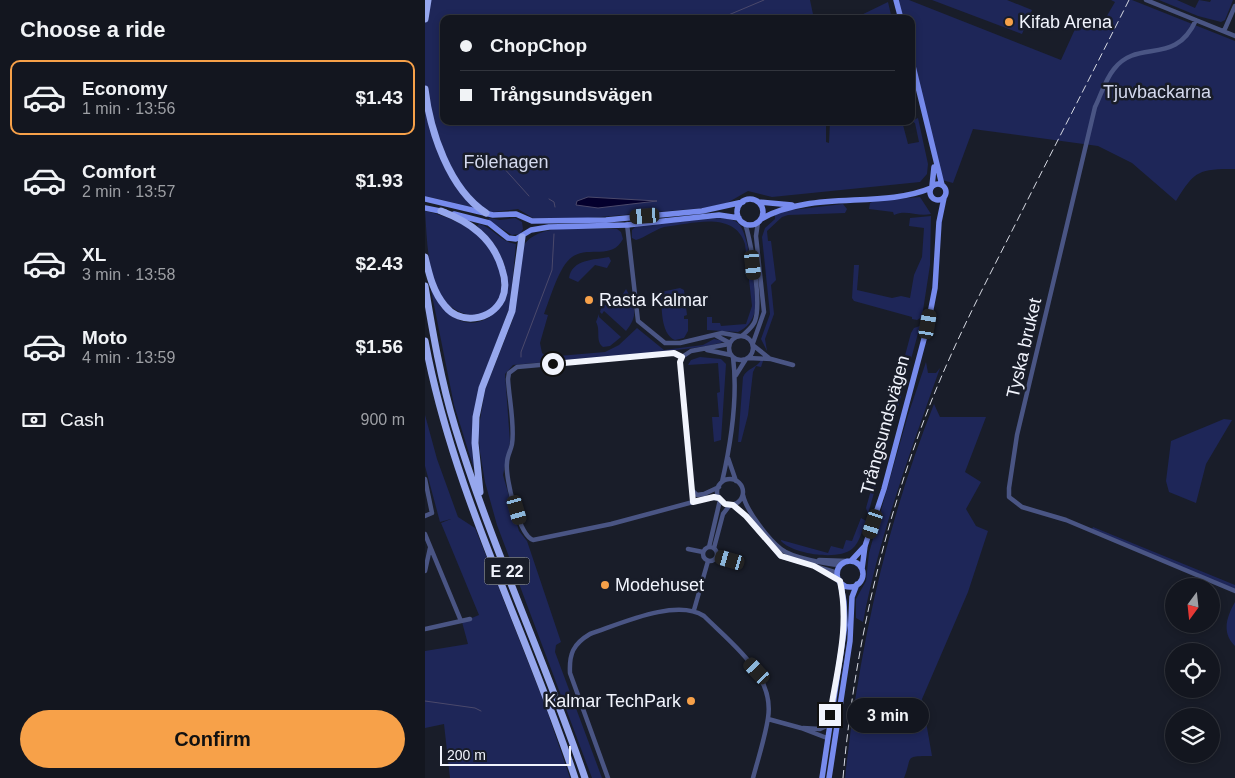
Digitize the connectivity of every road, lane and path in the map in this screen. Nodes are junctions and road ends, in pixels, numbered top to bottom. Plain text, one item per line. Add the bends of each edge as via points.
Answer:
1 (428, 0) edge
2 (896, 0) edge
3 (1146, 0) edge
4 (1235, 6) edge
5 (900, 15) edge
6 (425, 18) edge
7 (1195, 20) junction
8 (1224, 31) junction
9 (1235, 36) edge
10 (915, 74) edge
11 (425, 89) edge
12 (934, 152) junction
13 (942, 184) junction
14 (932, 187) junction
15 (899, 195) junction
16 (933, 198) junction
17 (944, 198) junction
18 (425, 199) edge
19 (743, 202) junction
20 (760, 204) junction
21 (802, 205) junction
22 (425, 208) edge
23 (441, 211) junction
24 (486, 213) junction
25 (523, 218) junction
26 (626, 218) junction
27 (739, 218) junction
28 (759, 221) junction
29 (939, 222) junction
30 (745, 223) junction
31 (627, 225) junction
32 (523, 236) junction
33 (425, 257) edge
34 (425, 286) edge
35 (714, 334) junction
36 (741, 336) junction
37 (425, 341) edge
38 (730, 344) junction
39 (753, 345) junction
40 (703, 350) junction
41 (425, 356) edge
42 (732, 356) junction
43 (682, 357) junction
44 (747, 359) junction
45 (771, 359) junction
46 (793, 365) dead end
47 (735, 376) junction
48 (435, 386) junction
49 (728, 458) junction
50 (425, 479) edge
51 (736, 481) junction
52 (721, 484) junction
53 (692, 490) junction
54 (743, 495) junction
55 (719, 499) junction
56 (693, 502) junction
57 (732, 505) junction
58 (483, 507) junction
59 (425, 516) edge
60 (425, 534) edge
61 (865, 546) junction
62 (431, 547) junction
63 (711, 547) junction
64 (688, 549) dead end
65 (703, 552) junction
66 (717, 556) junction
67 (730, 560) dead end
68 (815, 560) junction
69 (708, 561) junction
70 (850, 561) junction
71 (841, 565) junction
72 (814, 566) junction
73 (862, 569) junction
74 (425, 572) edge
75 (837, 573) junction
76 (839, 580) junction
77 (857, 584) junction
78 (1235, 591) edge
79 (694, 610) junction
80 (470, 620) dead end
81 (461, 621) junction
82 (425, 629) edge
83 (768, 719) junction
84 (829, 725) junction
85 (801, 728) junction
86 (827, 738) junction
87 (575, 778) edge
88 (585, 778) edge
89 (608, 778) edge
90 (753, 778) edge
91 (822, 778) edge
92 (829, 778) edge

1 - 6 highway
2 - 5 main road
3 - 7 street
4 - 8 street
7 - 8 street
7 - 78 street, Tyska bruket via 1183,41 1132,56 1115,68 1095,107 1017,435 1009,497 1022,506 1066,520
8 - 9 street
10 - 12 main road
11 - 24 highway via 441,153 464,192
12 - 13 main road
12 - 14 main road
13 - 14 main road
13 - 17 main road via 946,190
14 - 15 main road
14 - 16 main road
15 - 16 main road
15 - 21 main road
16 - 17 main road
16 - 29 main road, Trångsundsvägen
17 - 29 main road, Trångsundsvägen
18 - 24 main road
19 - 20 main road via 751,199
19 - 26 main road
19 - 27 main road via 738,208
20 - 21 main road via 771,208
20 - 28 main road
21 - 28 main road
22 - 23 main road
23 - 32 main road via 489,223 512,239
23 - 33 highway via 476,228 493,247 505,282 499,304 489,313 474,319 461,318 451,312 436,294
24 - 25 main road via 498,216 516,214
25 - 26 main road via 539,221
25 - 32 main road via 526,227
26 - 31 street
27 - 30 main road
27 - 31 main road via 719,215
28 - 30 main road
28 - 39 street via 756,236 764,312
29 - 61 main road, Trångsundsvägen via 938,258 928,324 884,489
30 - 36 street via 750,239 758,310 752,326
31 - 32 main road via 549,227
31 - 35 street via 638,322 665,343 680,343
32 - 58 highway via 511,311 482,388 476,417 475,451
34 - 58 highway, E 22 via 443,383 460,444
35 - 36 street
35 - 38 street
36 - 38 street
36 - 39 street via 747,337
37 - 48 highway, E 22
38 - 40 street
38 - 42 street
39 - 44 street via 753,352
39 - 45 street
40 - 42 street
40 - 43 street via 691,351
41 - 48 highway
42 - 44 street
42 - 47 street
43 - 53 street
43 - 56 street via 674,353 517,367 509,373 512,444 507,478 525,534 533,540
44 - 45 street
44 - 47 street
45 - 46 street
47 - 49 street
48 - 87 highway, E 22 via 469,499 549,702
49 - 51 street
49 - 52 street
50 - 59 street via 432,513
51 - 52 street via 730,479
51 - 54 street via 742,487
52 - 53 street via 704,494 697,495
52 - 55 street
53 - 56 street
54 - 57 street
54 - 68 street via 748,510 781,549
55 - 56 street
55 - 57 street
55 - 63 street
57 - 63 street via 723,514
57 - 72 street via 781,556
58 - 88 highway, E 22
60 - 62 street
61 - 70 main road, Trångsundsvägen
61 - 73 main road, Trångsundsvägen
62 - 74 street
62 - 81 street
63 - 65 street
63 - 66 street
64 - 65 street
65 - 69 street via 704,559
66 - 67 street
66 - 69 street
68 - 70 street
68 - 71 street
69 - 79 street
70 - 71 main road
70 - 73 main road
71 - 75 main road
72 - 75 street
72 - 76 street
73 - 77 main road via 862,577
75 - 76 main road
76 - 77 main road via 847,586
76 - 84 main road via 845,625
77 - 92 main road via 852,597 850,641
79 - 83 street via 717,628 762,677 768,691
79 - 89 street via 678,608 590,634 573,648 569,660 570,673
80 - 81 street
81 - 82 street
83 - 85 street
83 - 90 street
84 - 85 street via 820,729
84 - 86 main road
85 - 86 street
86 - 91 main road

